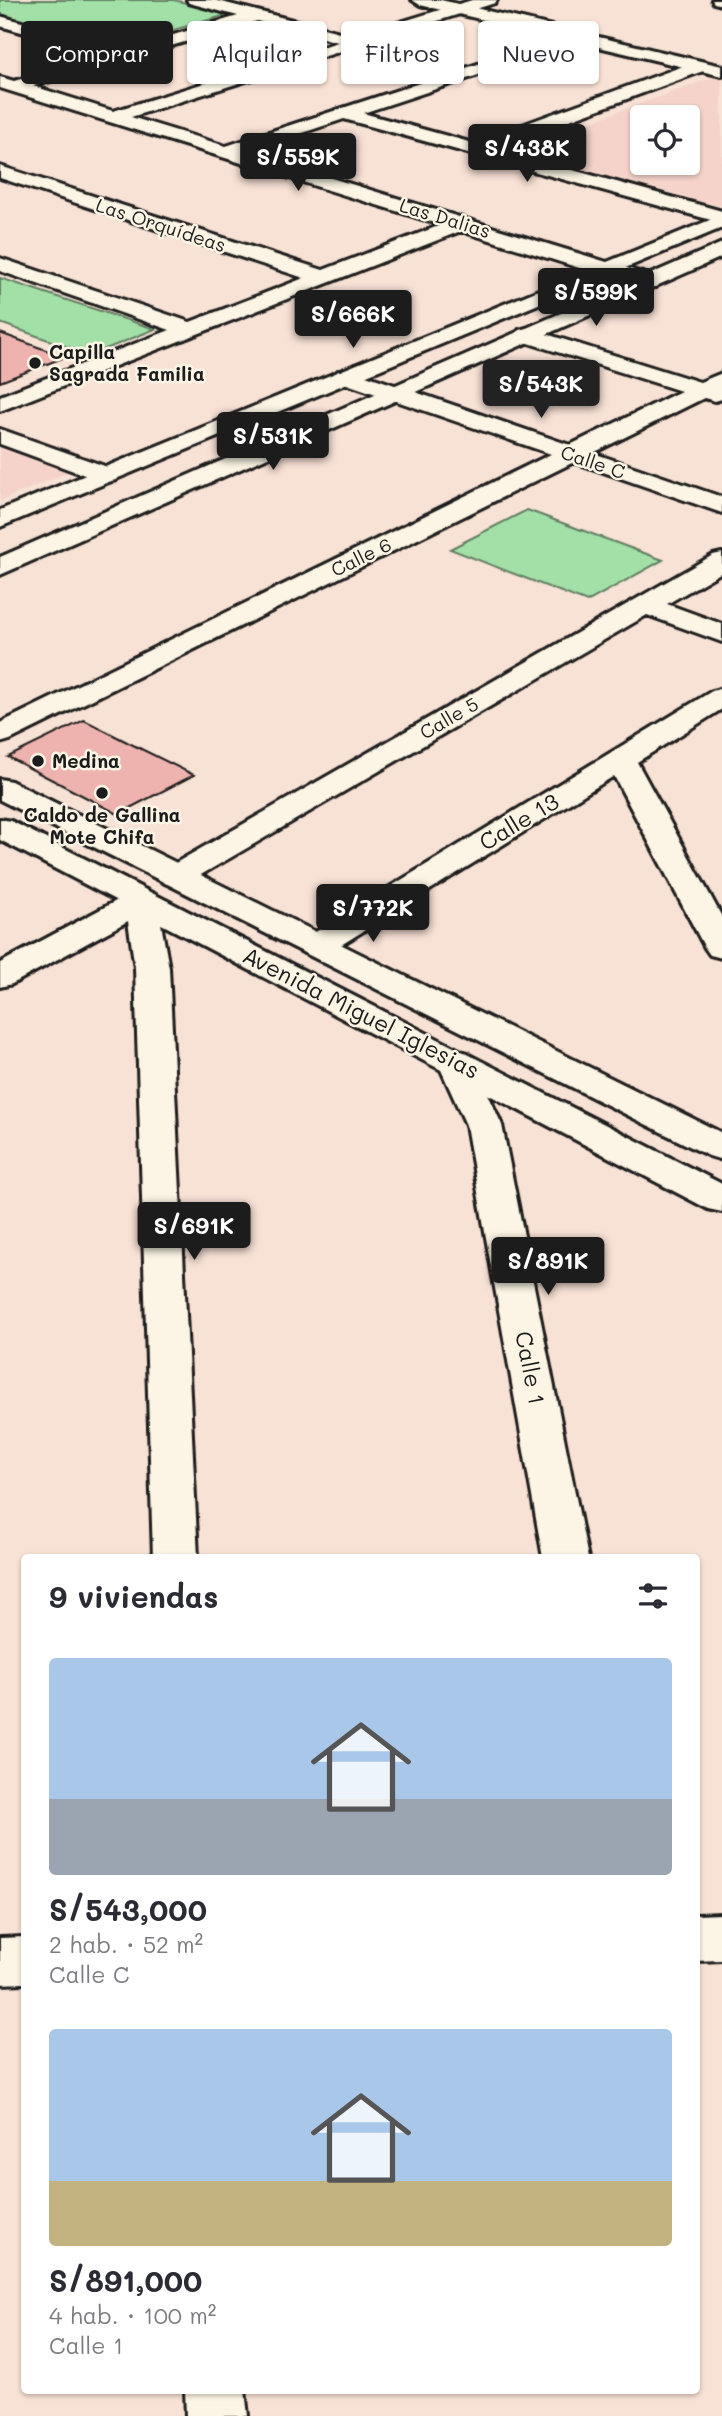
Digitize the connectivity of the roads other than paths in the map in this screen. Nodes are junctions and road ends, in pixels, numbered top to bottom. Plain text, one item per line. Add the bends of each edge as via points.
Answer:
1 (195, 0) edge
2 (420, 0) edge
3 (469, 3) edge
4 (256, 16) junction
5 (0, 21) edge
6 (415, 21) edge
7 (526, 21) edge
8 (21, 27) edge
9 (341, 37) edge
10 (173, 40) edge
11 (599, 42) edge
12 (341, 45) edge
13 (722, 61) edge
14 (700, 66) junction
15 (478, 69) edge
16 (722, 71) edge
17 (5, 87) edge
18 (343, 113) junction
19 (115, 116) junction
20 (474, 149) junction
21 (229, 151) junction
22 (0, 172) edge
23 (722, 219) edge
24 (463, 223) junction
25 (722, 249) edge
26 (0, 264) edge
27 (607, 268) junction
28 (322, 277) junction
29 (648, 282) junction
30 (188, 329) junction
31 (527, 335) junction
32 (346, 376) junction
33 (716, 388) edge
34 (395, 393) junction
35 (0, 404) edge
36 (0, 436) edge
37 (571, 454) junction
38 (107, 475) junction
39 (722, 505) edge
40 (0, 519) edge
41 (722, 561) edge
42 (0, 566) edge
43 (645, 605) junction
44 (722, 634) edge
45 (722, 697) edge
46 (0, 734) edge
47 (621, 760) junction
48 (0, 788) edge
49 (0, 828) edge
50 (176, 876) junction
51 (141, 901) junction
52 (316, 946) junction
53 (722, 948) edge
54 (0, 977) edge
55 (455, 1060) junction
56 (722, 1148) edge
57 (722, 1200) edge
58 (176, 1554) edge
59 (565, 1554) edge
60 (722, 1937) edge
61 (700, 1938) edge
62 (0, 1961) edge
63 (21, 1961) edge
64 (215, 2394) edge
65 (217, 2416) edge

1 - 4 street
2 - 3 street
3 - 6 street
3 - 7 street
3 - 13 street
4 - 9 street
4 - 10 street
5 - 8 street
11 - 14 street
12 - 19 street
14 - 16 street
14 - 20 street
15 - 18 street
17 - 19 street, Las Dalias
18 - 20 street
18 - 21 street
19 - 21 street, Las Dalias
20 - 23 street
21 - 24 street, Las Dalias
22 - 28 street, Las Orquídeas
23 - 27 street
24 - 27 street, Las Dalias
24 - 28 street
25 - 29 street
26 - 30 street
27 - 29 street, Las Dalias
27 - 32 street
28 - 30 street
29 - 31 street
30 - 35 street
31 - 33 street
31 - 34 street
32 - 34 street, Calle C
32 - 38 street
33 - 37 street, Calle 6
34 - 37 street, Calle C
34 - 42 street
36 - 38 street
37 - 39 street, Calle C
37 - 46 street, Calle 6
38 - 40 street
41 - 43 street, Calle 5
43 - 44 street
43 - 50 street, Calle 5
45 - 47 street, Calle 13
47 - 52 street, Calle 13
47 - 53 street
48 - 50 street, Avenida Miguel Iglesias
49 - 51 street, Avenida Miguel Iglesias
50 - 52 street, Avenida Miguel Iglesias
51 - 54 street
51 - 55 street, Avenida Miguel Iglesias
51 - 58 street via 152,968
52 - 56 street, Avenida Miguel Iglesias
55 - 57 street, Avenida Miguel Iglesias
55 - 59 street, Calle 1 via 484,1125
60 - 61 street
62 - 63 street
64 - 65 street

